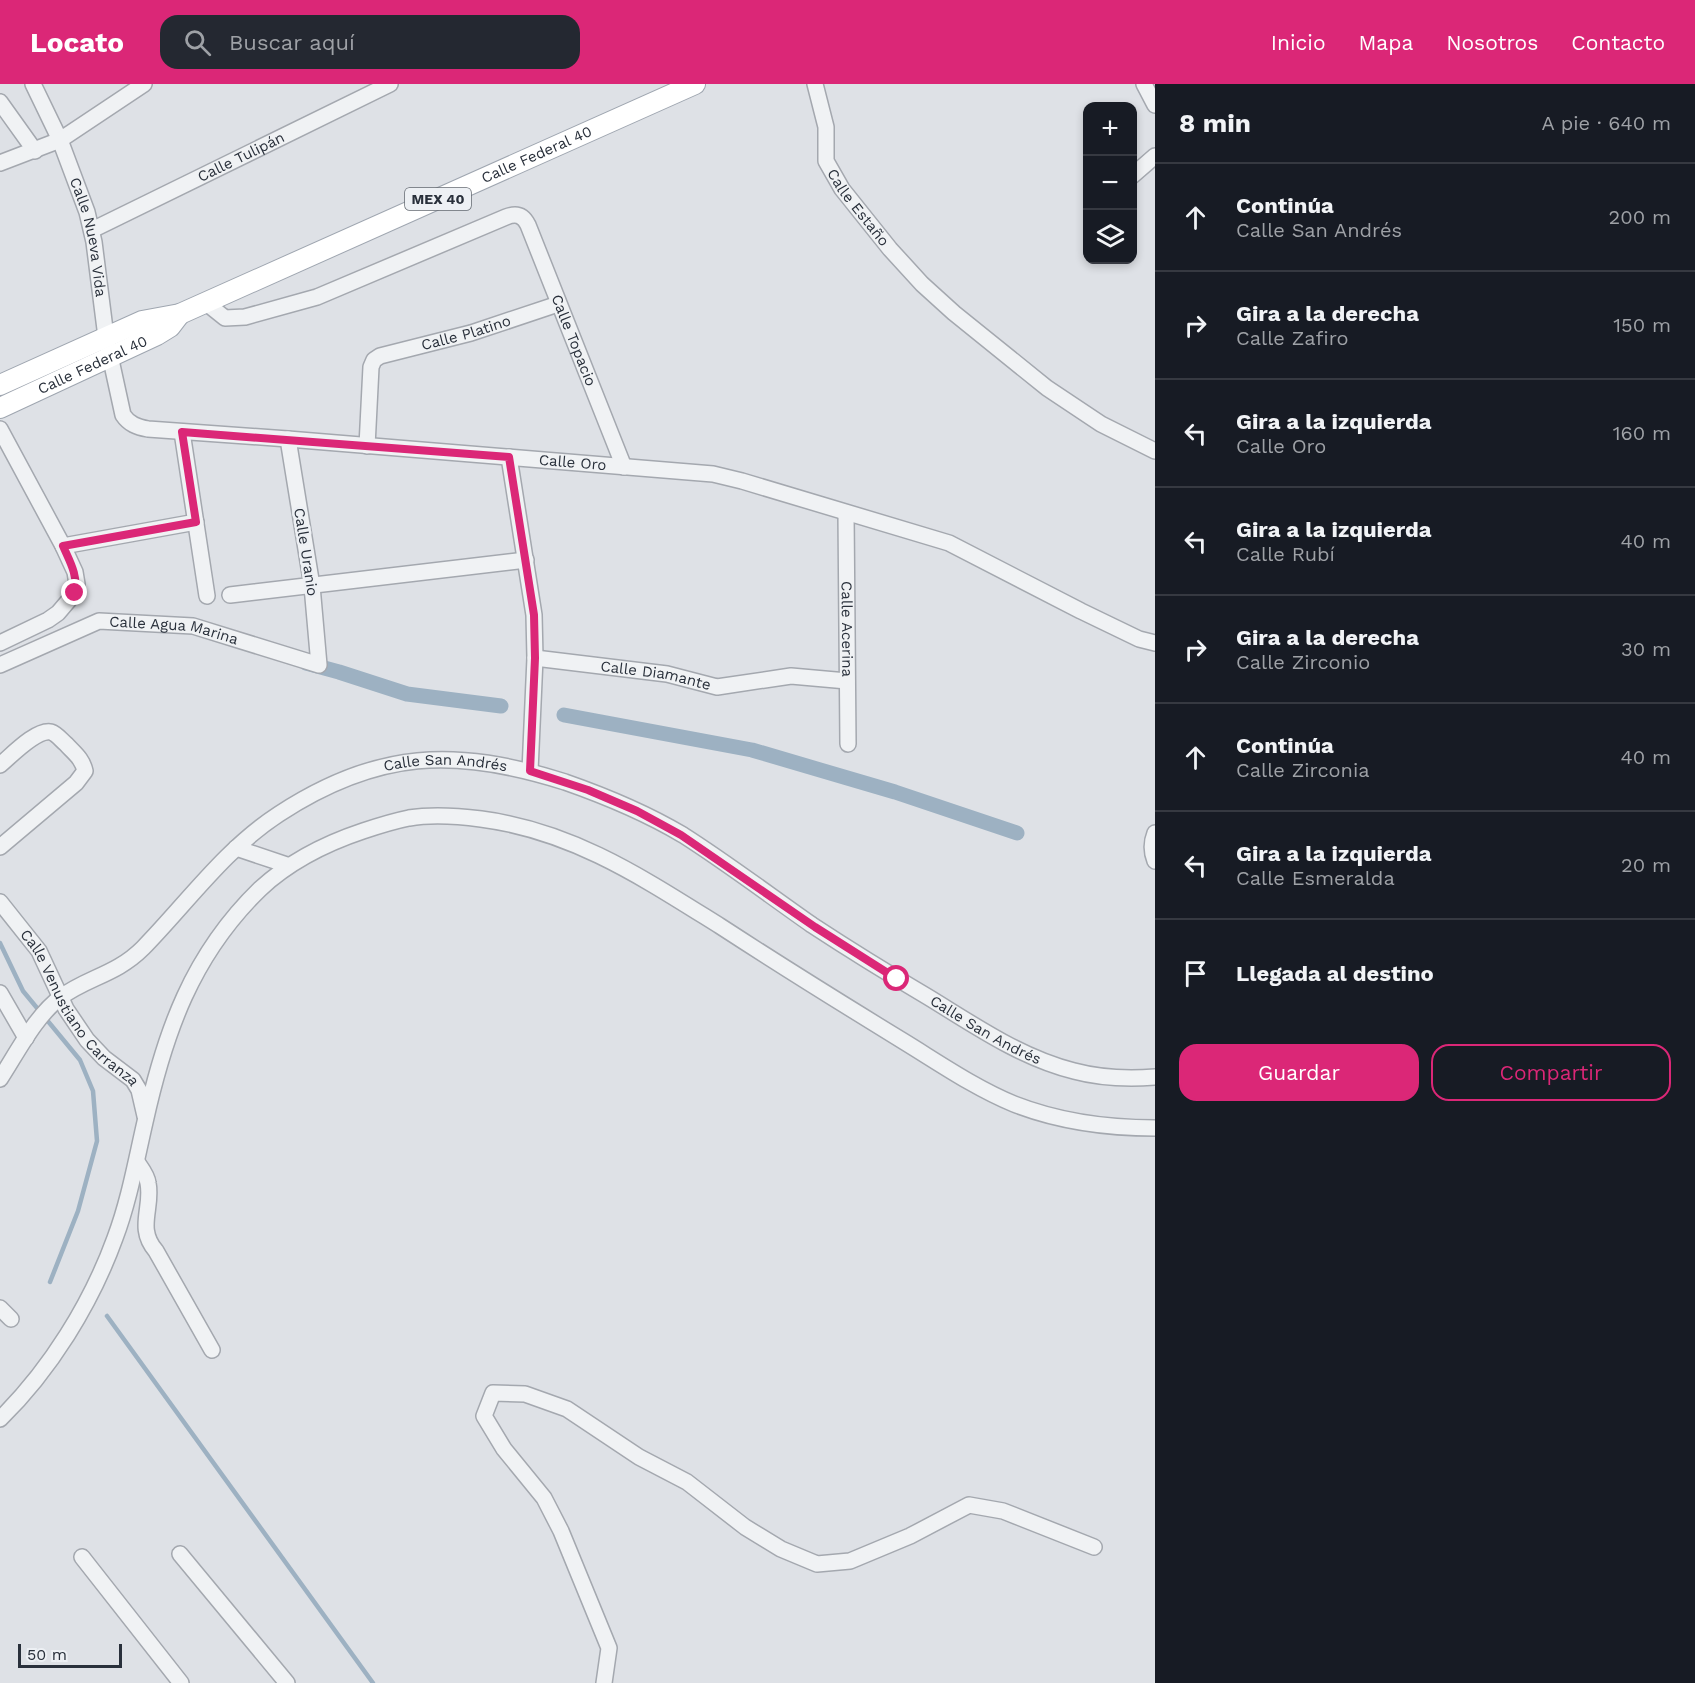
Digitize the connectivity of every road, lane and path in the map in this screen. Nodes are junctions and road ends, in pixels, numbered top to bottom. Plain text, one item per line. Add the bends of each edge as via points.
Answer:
1 (33, 84) edge
2 (144, 84) edge
3 (390, 84) edge
4 (695, 84) edge
5 (815, 84) edge
6 (1144, 84) edge
7 (0, 102) edge
8 (1155, 105) edge
9 (60, 140) junction
10 (35, 151) junction
11 (1155, 156) edge
12 (0, 163) edge
13 (1137, 172) edge
14 (92, 230) junction
15 (205, 302) junction
16 (558, 304) junction
17 (180, 314) junction
18 (106, 337) junction
19 (110, 358) junction
20 (51, 362) junction
21 (61, 380) junction
22 (0, 385) edge
23 (0, 408) edge
24 (0, 429) edge
25 (182, 432) junction
26 (288, 439) junction
27 (367, 446) junction
28 (1155, 451) edge
29 (509, 457) junction
30 (624, 467) junction
31 (846, 513) junction
32 (196, 522) junction
33 (63, 546) junction
34 (526, 560) junction
35 (312, 586) junction
36 (230, 595) dead end
37 (207, 596) dead end
38 (0, 643) edge
39 (1155, 644) edge
40 (535, 658) junction
41 (0, 665) edge
42 (319, 665) joint
43 (847, 681) junction
44 (848, 744) dead end
45 (0, 765) edge
46 (530, 771) junction
47 (1155, 833) edge
48 (0, 847) edge
49 (236, 848) junction
50 (1155, 861) edge
51 (287, 865) junction
52 (0, 902) edge
53 (0, 993) edge
54 (55, 1002) junction
55 (31, 1032) junction
56 (1155, 1077) edge
57 (0, 1079) edge
58 (146, 1119) junction
59 (1155, 1128) edge
60 (137, 1162) junction
61 (212, 1350) dead end
62 (0, 1419) edge
63 (1095, 1547) dead end
64 (180, 1554) dead end
65 (82, 1557) dead end
66 (181, 1683) edge
67 (287, 1683) edge
68 (604, 1683) edge

1 - 9 street, Calle Nueva Vida
2 - 9 street
3 - 14 street, Calle Tulipán
4 - 15 main road, Calle Federal 40 / MEX 40
5 - 28 street, Calle Estaño via 826,127 826,160 864,219 922,284 1080,412
6 - 8 street
7 - 10 street
9 - 10 street
9 - 14 street, Calle Nueva Vida
10 - 12 street
11 - 13 street
14 - 18 street, Calle Nueva Vida
15 - 16 street, Calle Topacio via 225,318 245,317 298,303 512,215 520,216 528,225
15 - 17 main road, Calle Federal 40 / MEX 40
16 - 27 street, Calle Platino via 374,360
16 - 30 street, Calle Topacio
17 - 18 main road, Calle Federal 40 / MEX 40 via 141,321
17 - 19 main road, Calle Federal 40 / MEX 40 via 170,327
18 - 19 street, Calle Nueva Vida
18 - 20 main road, Calle Federal 40 / MEX 40
19 - 21 main road, Calle Federal 40 / MEX 40
19 - 25 street, Calle Oro via 128,422 148,429
20 - 21 main road
20 - 22 main road, Calle Federal 40 / MEX 40
21 - 23 main road, Calle Federal 40 / MEX 40
24 - 33 street
25 - 26 street, Calle Oro
25 - 32 street
26 - 27 street, Calle Oro
26 - 35 street, Calle Uranio
27 - 29 street, Calle Oro
29 - 30 street, Calle Oro
29 - 34 street
30 - 31 street, Calle Oro via 713,474
31 - 39 street, Calle Oro via 949,543
31 - 43 street, Calle Acerina
32 - 33 street
32 - 37 street
33 - 38 street via 75,572 75,593 48,620
34 - 35 street
34 - 40 street
35 - 36 street
35 - 42 street, Calle Uranio
40 - 43 street, Calle Diamante via 667,674 717,687 791,676
40 - 46 street
41 - 42 street, Calle Agua Marina via 99,621 193,626
43 - 44 street, Calle Acerina
45 - 48 street via 34,737 49,732 79,756 85,771
46 - 49 street, Calle San Andrés via 448,759 417,760 364,771 333,783 277,815
46 - 56 street, Calle San Andrés via 608,798 681,835 815,927 997,1039 1073,1071
47 - 50 street via 1151,851
49 - 51 street
49 - 54 street, Calle San Andrés via 126,963
51 - 58 street via 230,922 193,976 174,1020
51 - 59 street via 347,836 410,818 479,819 560,837 663,890 982,1089 1015,1104 1081,1123
52 - 54 street, Calle Venustiano Carranza via 39,951
53 - 55 street
54 - 55 street
54 - 58 street, Calle Venustiano Carranza via 104,1058 133,1080
55 - 57 street
58 - 60 street
60 - 61 street via 148,1184 145,1224 149,1243
60 - 62 street via 115,1239 93,1288 49,1362
63 - 68 street via 1003,1511 969,1505 850,1561 817,1564 781,1549 687,1482 639,1457 567,1409 525,1394 493,1393 484,1416 504,1449 544,1498 609,1648
64 - 67 street
65 - 66 street

